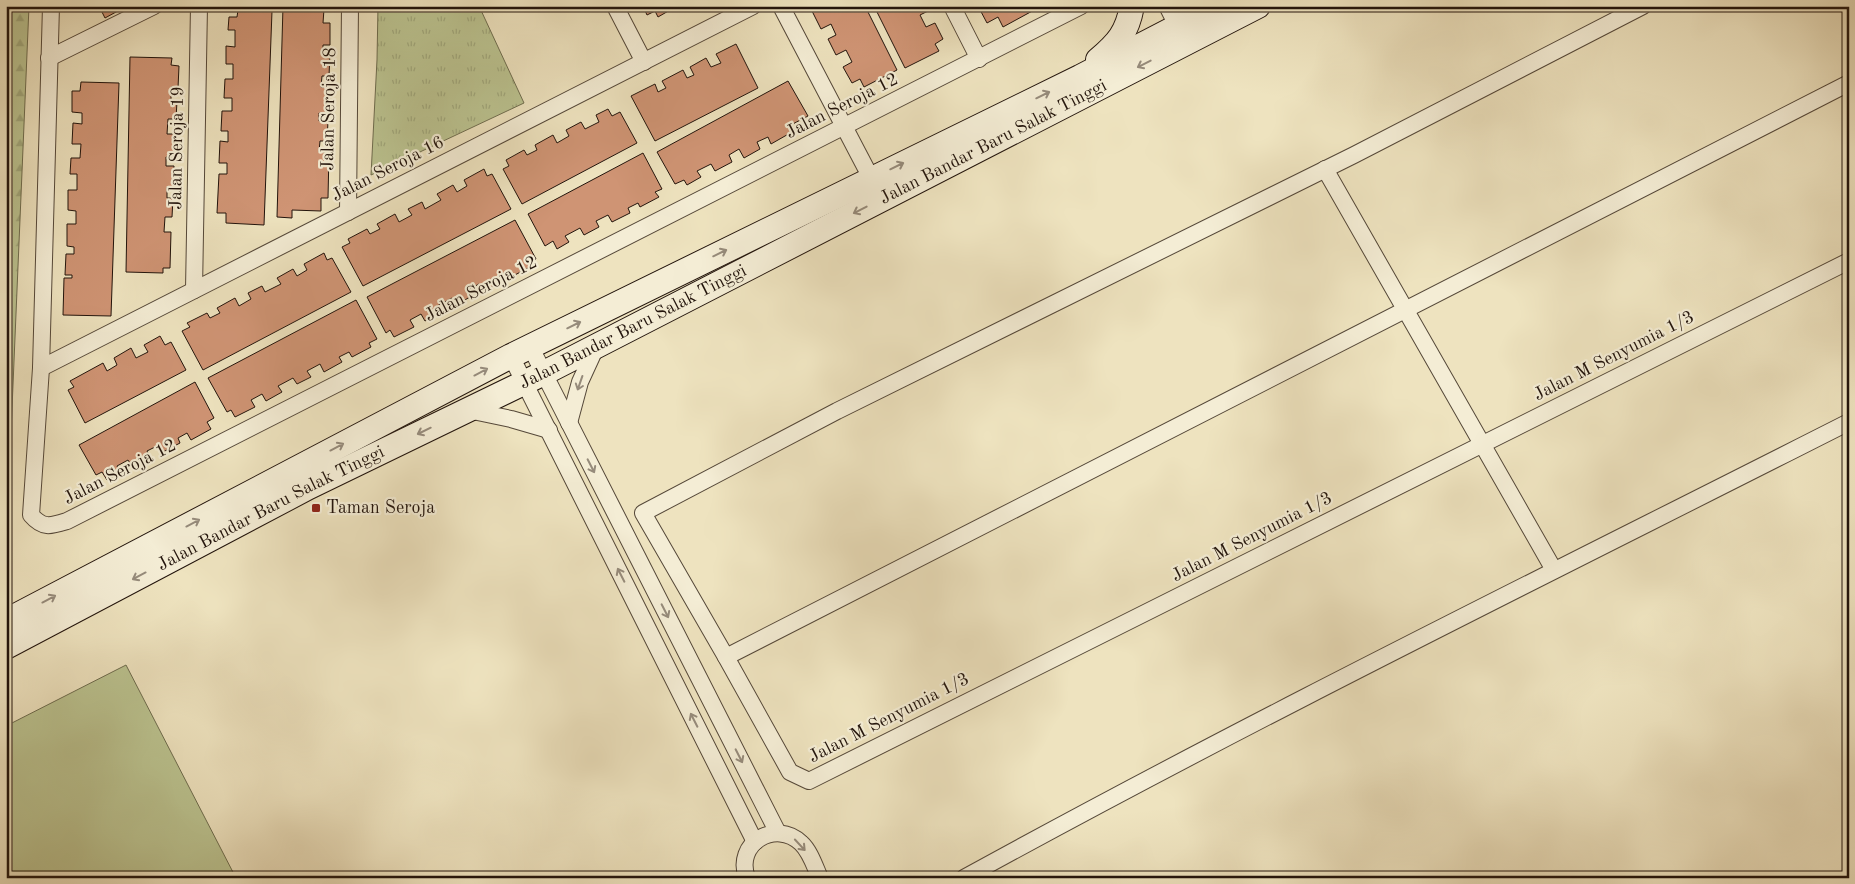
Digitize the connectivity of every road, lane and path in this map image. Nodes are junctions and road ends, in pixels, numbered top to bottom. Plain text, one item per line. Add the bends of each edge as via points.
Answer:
1 (51, 6) edge
2 (154, 6) edge
3 (199, 6) edge
4 (350, 6) edge
5 (615, 6) edge
6 (753, 6) edge
7 (781, 6) edge
8 (952, 6) edge
9 (1081, 6) edge
10 (1132, 6) edge
11 (1217, 6) edge
12 (1258, 6) edge
13 (1643, 6) edge
14 (1179, 24) edge
15 (49, 58) junction
16 (979, 59) junction
17 (644, 62) junction
18 (1080, 77) junction
19 (1849, 82) edge
20 (845, 127) junction
21 (1325, 170) junction
22 (871, 178) junction
23 (348, 212) junction
24 (1849, 260) edge
25 (194, 290) junction
26 (1405, 310) junction
27 (597, 345) junction
28 (521, 351) junction
29 (41, 368) junction
30 (534, 377) junction
31 (468, 410) junction
32 (1849, 422) edge
33 (569, 423) junction
34 (549, 430) junction
35 (1482, 444) junction
36 (1554, 570) junction
37 (6, 621) edge
38 (6, 647) edge
39 (726, 657) junction
40 (778, 833) junction
41 (755, 842) junction
42 (747, 878) edge
43 (820, 878) edge
44 (964, 878) edge

1 - 15 street, Jalan Seroja 12
2 - 15 street
3 - 25 street, Jalan Seroja 19
4 - 23 street, Jalan Seroja 18
5 - 17 street
6 - 17 street, Jalan Seroja 16
7 - 20 street
8 - 16 street
9 - 16 street, Jalan Seroja 12
10 - 18 main road via 1129,21 1117,43
11 - 14 main road, Jalan Bandar Baru Salak Tinggi
12 - 14 main road, Jalan Bandar Baru Salak Tinggi
13 - 21 street
14 - 18 main road, Jalan Bandar Baru Salak Tinggi
14 -> 27 main road, Jalan Bandar Baru Salak Tinggi
15 - 29 street, Jalan Seroja 12
16 - 20 street, Jalan Seroja 12
17 - 23 street, Jalan Seroja 16
22 -> 18 main road, Jalan Bandar Baru Salak Tinggi
19 - 26 street
20 - 22 street
20 - 29 street, Jalan Seroja 12 via 67,522 51,526 38,524 31,515
21 - 26 street
21 - 39 street via 837,411 643,513
28 -> 22 main road, Jalan Bandar Baru Salak Tinggi
23 - 25 street, Jalan Seroja 16
24 - 35 street, Jalan M Senyumia 1/3
25 - 29 street, Jalan Seroja 16
26 - 35 street
26 - 39 street
27 - 30 main road, Jalan Bandar Baru Salak Tinggi
27 -> 33 street via 580,382
28 - 30 street
37 -> 28 main road, Jalan Bandar Baru Salak Tinggi
30 - 31 main road, Jalan Bandar Baru Salak Tinggi
30 - 33 street
30 - 34 street
31 - 34 street
31 -> 38 main road, Jalan Bandar Baru Salak Tinggi via 309,487
32 - 36 street
33 -> 40 street
41 -> 34 street
35 - 36 street
35 - 39 street, Jalan M Senyumia 1/3 via 809,781 790,772
36 - 44 street via 1058,826
40 - 41 street via 766,835
40 -> 43 street via 802,844
41 - 42 street via 744,861

